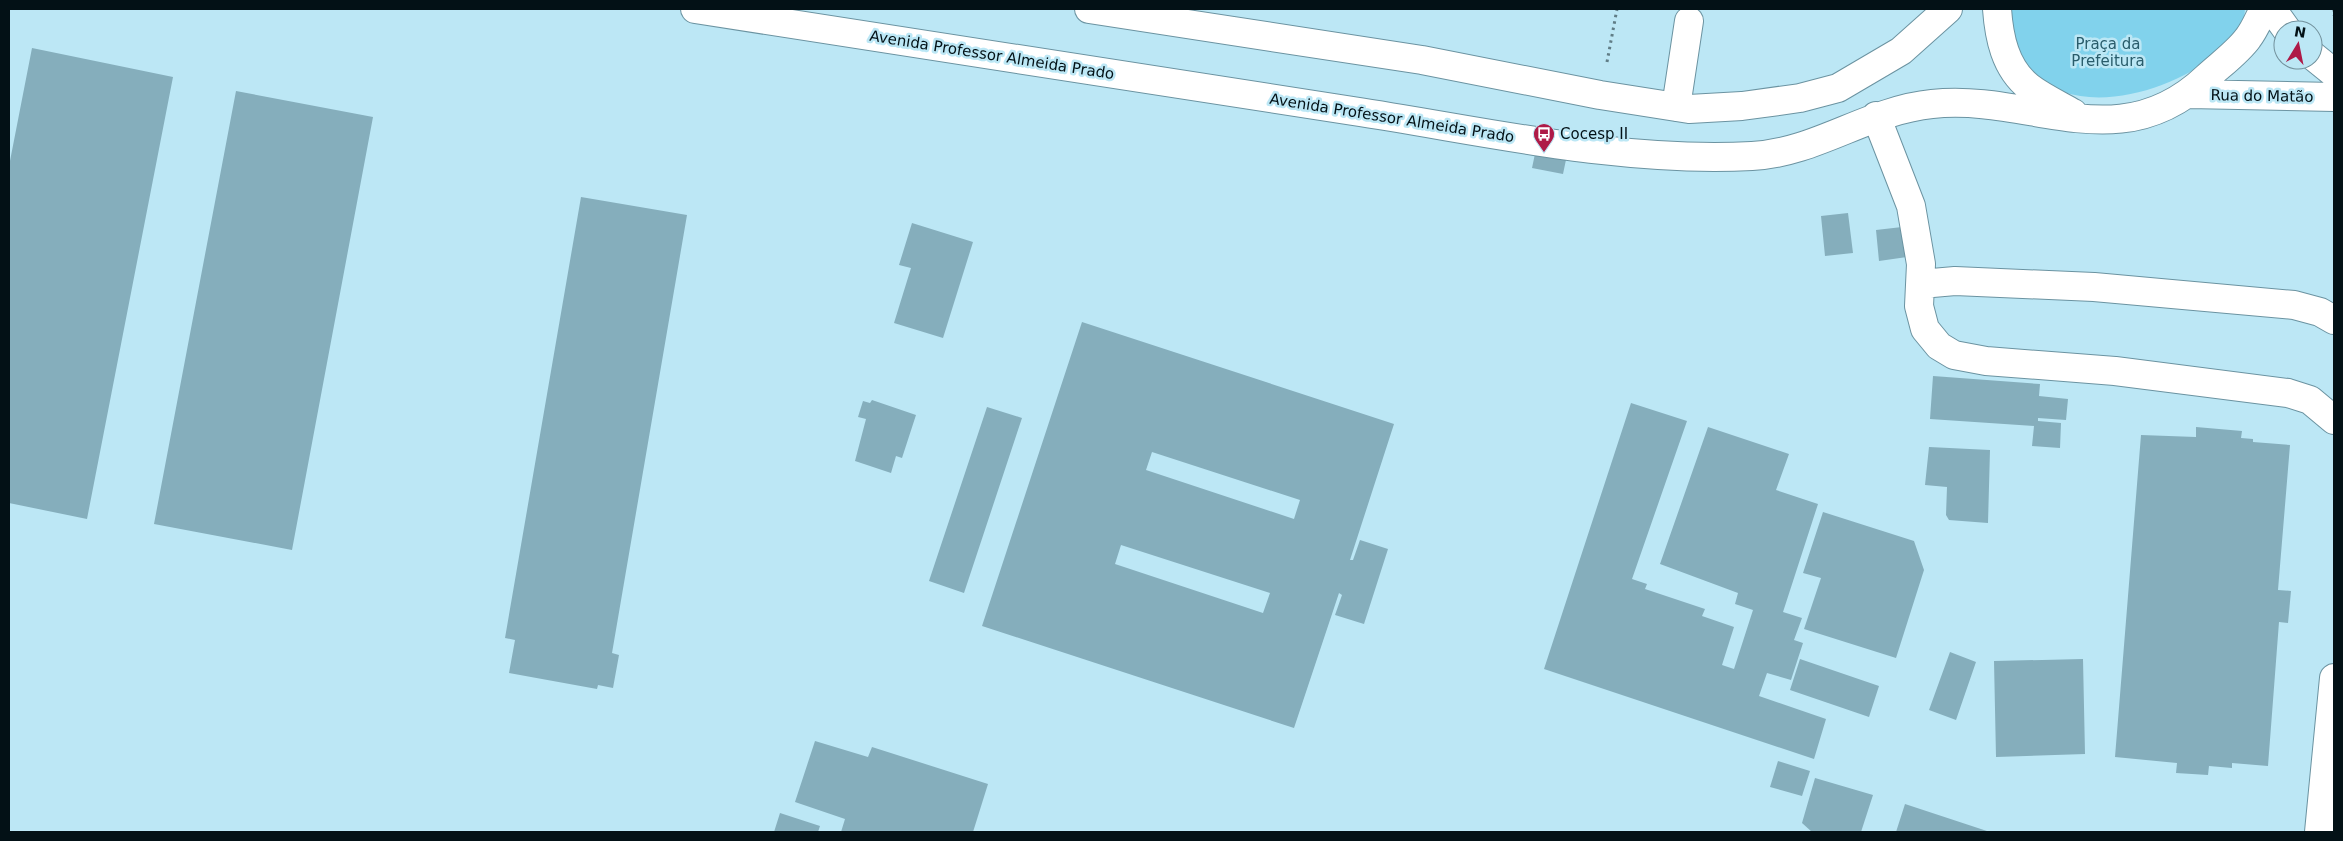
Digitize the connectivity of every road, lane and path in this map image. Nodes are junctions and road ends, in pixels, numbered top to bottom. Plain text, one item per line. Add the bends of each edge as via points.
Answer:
1 (696, 9) edge
2 (1089, 9) edge
3 (1617, 9) edge
4 (1948, 9) edge
5 (1997, 9) edge
6 (2264, 9) edge
7 (2272, 9) edge
8 (2334, 9) edge
9 (2334, 16) edge
10 (2279, 20) edge
11 (1689, 21) dead end
12 (2323, 64) edge
13 (2334, 73) edge
14 (2189, 94) junction
15 (1600, 95) junction
16 (2334, 97) edge
17 (1676, 107) junction
18 (1876, 116) junction
19 (2085, 120) junction
20 (1920, 284) junction
21 (2334, 320) edge
22 (2331, 408) edge
23 (2334, 678) edge
24 (2319, 832) edge

1 - 18 street, Avenida Professor Almeida Prado via 1413,120 1545,144 1682,158 1758,156 1803,148
2 - 15 street via 1422,60
3 - 15 path
4 - 17 street via 1901,51 1838,88 1800,98 1742,106
5 - 19 street via 1998,32 2008,60 2028,86
6 - 14 street via 2248,39
7 - 10 street
8 - 9 path
11 - 17 street
12 - 13 street
14 - 16 street, Rua do Matão
14 - 19 street, Avenida Professor Almeida Prado via 2156,111 2120,120
15 - 17 street
18 - 19 street, Avenida Professor Almeida Prado via 1933,104 1963,103
18 - 20 street via 1911,206 1921,264
20 - 21 street via 1954,281 2094,287 2294,306 2320,312
20 - 22 street via 1925,329 1938,346 1954,355 2288,393
23 - 24 street

